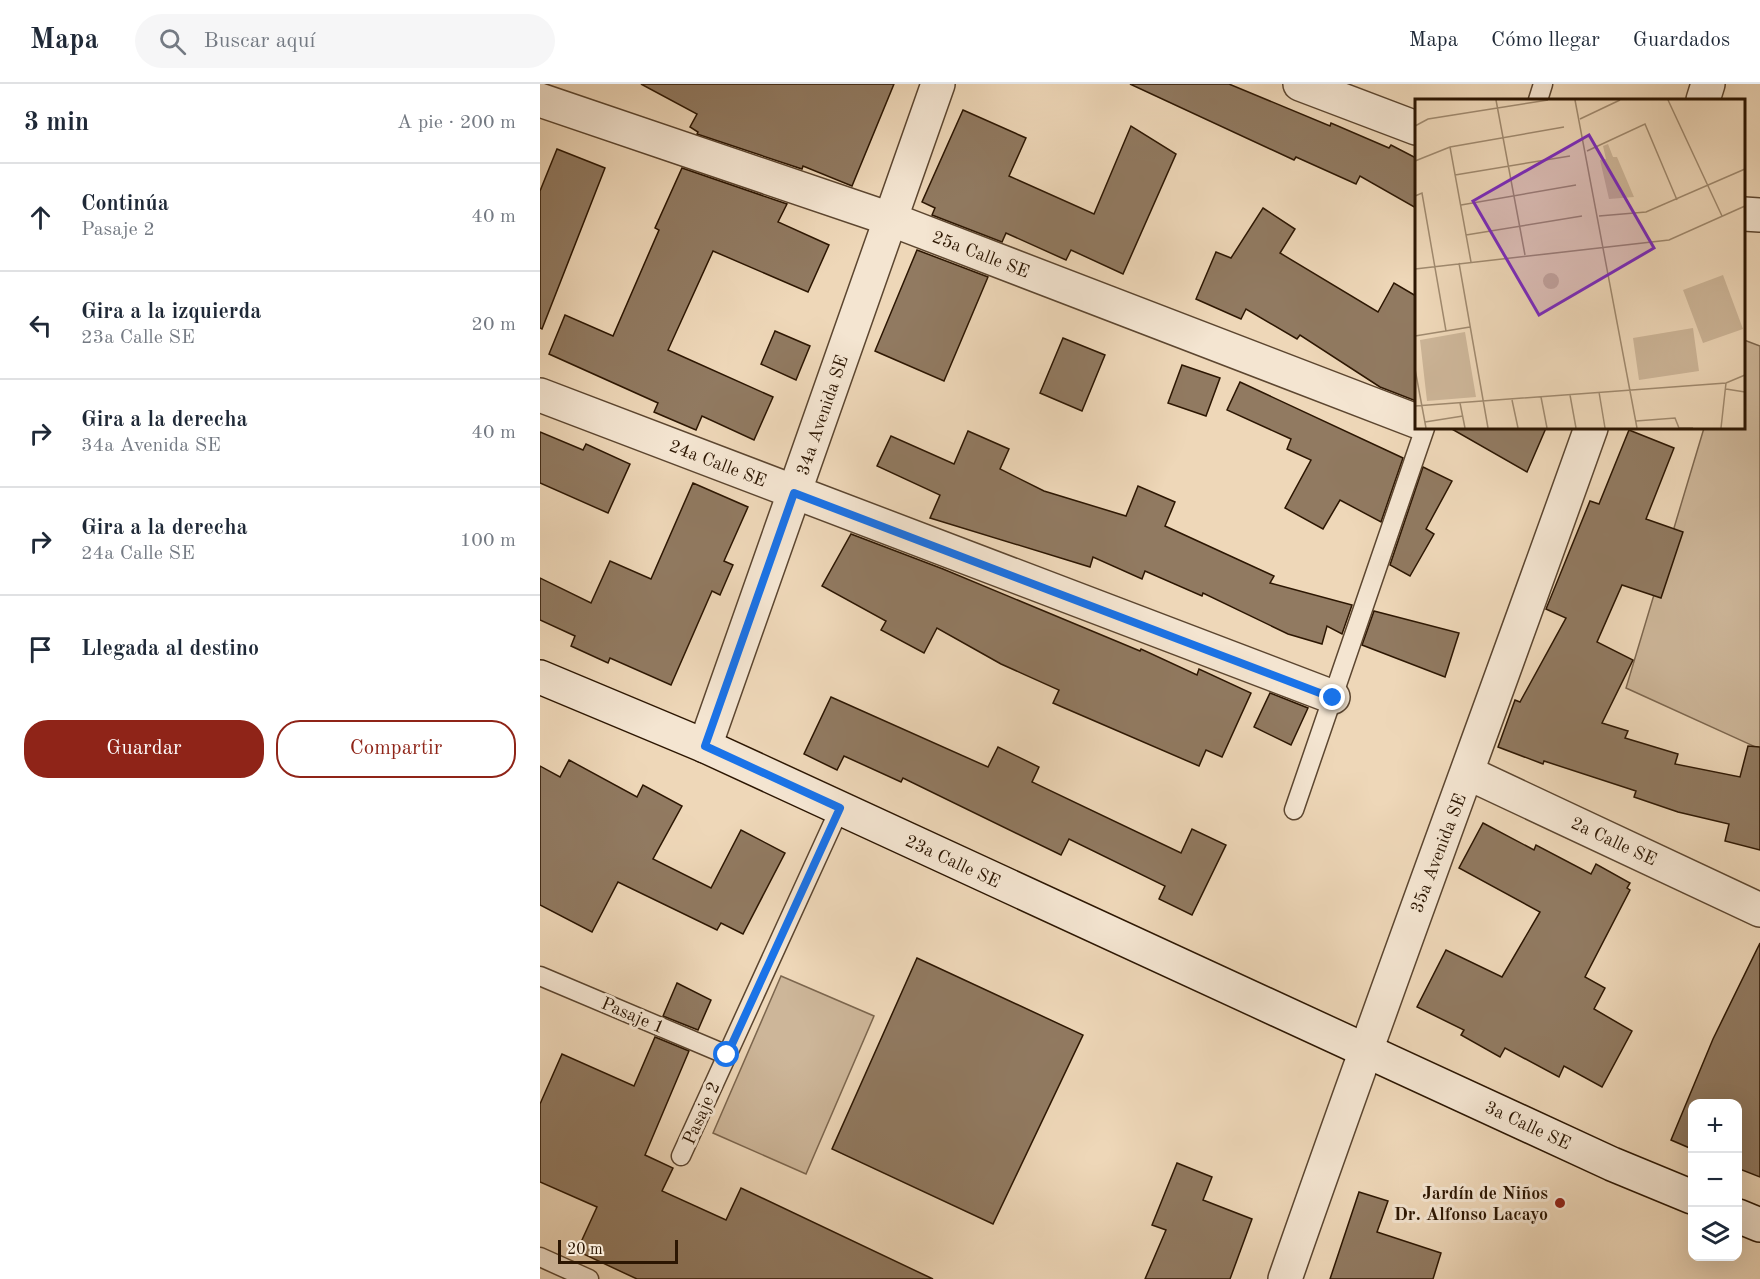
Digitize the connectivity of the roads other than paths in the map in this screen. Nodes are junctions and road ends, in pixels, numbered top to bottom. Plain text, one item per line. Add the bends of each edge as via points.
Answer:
1 (938, 84) edge
2 (1300, 84) edge
3 (1543, 84) edge
4 (1708, 84) edge
5 (1538, 99) edge
6 (1703, 99) edge
7 (540, 100) edge
8 (1415, 128) edge
9 (1745, 214) edge
10 (1760, 215) edge
11 (890, 219) junction
12 (540, 395) edge
13 (1415, 422) edge
14 (1425, 429) edge
15 (1591, 429) edge
16 (794, 493) junction
17 (540, 677) edge
18 (1333, 698) junction
19 (705, 746) junction
20 (1468, 773) junction
21 (840, 808) junction
22 (1294, 810) dead end
23 (1760, 910) edge
24 (540, 976) edge
25 (1365, 1049) junction
26 (727, 1055) junction
27 (681, 1156) dead end
28 (1688, 1195) edge
29 (1742, 1217) edge
30 (1760, 1225) edge
31 (540, 1257) edge
32 (588, 1279) edge
33 (1285, 1279) edge

1 - 11 street, 34a Avenida SE
2 - 8 street
3 - 5 lane
4 - 6 street
7 - 11 street, 25a Calle SE
9 - 10 street
11 - 13 street, 25a Calle SE
11 - 16 street, 34a Avenida SE
12 - 16 street, 24a Calle SE
14 - 18 lane
15 - 20 street, 35a Avenida SE
16 - 18 street, 24a Calle SE
16 - 19 street, 34a Avenida SE
17 - 19 street, 23a Calle SE
18 - 22 lane
19 - 21 street, 23a Calle SE
20 - 23 street, 2a Calle SE
20 - 25 street, 35a Avenida SE
21 - 25 street, 23a Calle SE
21 - 26 lane, Pasaje 2
24 - 26 lane, Pasaje 1
25 - 28 street, 3a Calle SE
25 - 33 street, 35a Avenida SE
26 - 27 lane, Pasaje 2
29 - 30 street
31 - 32 lane

